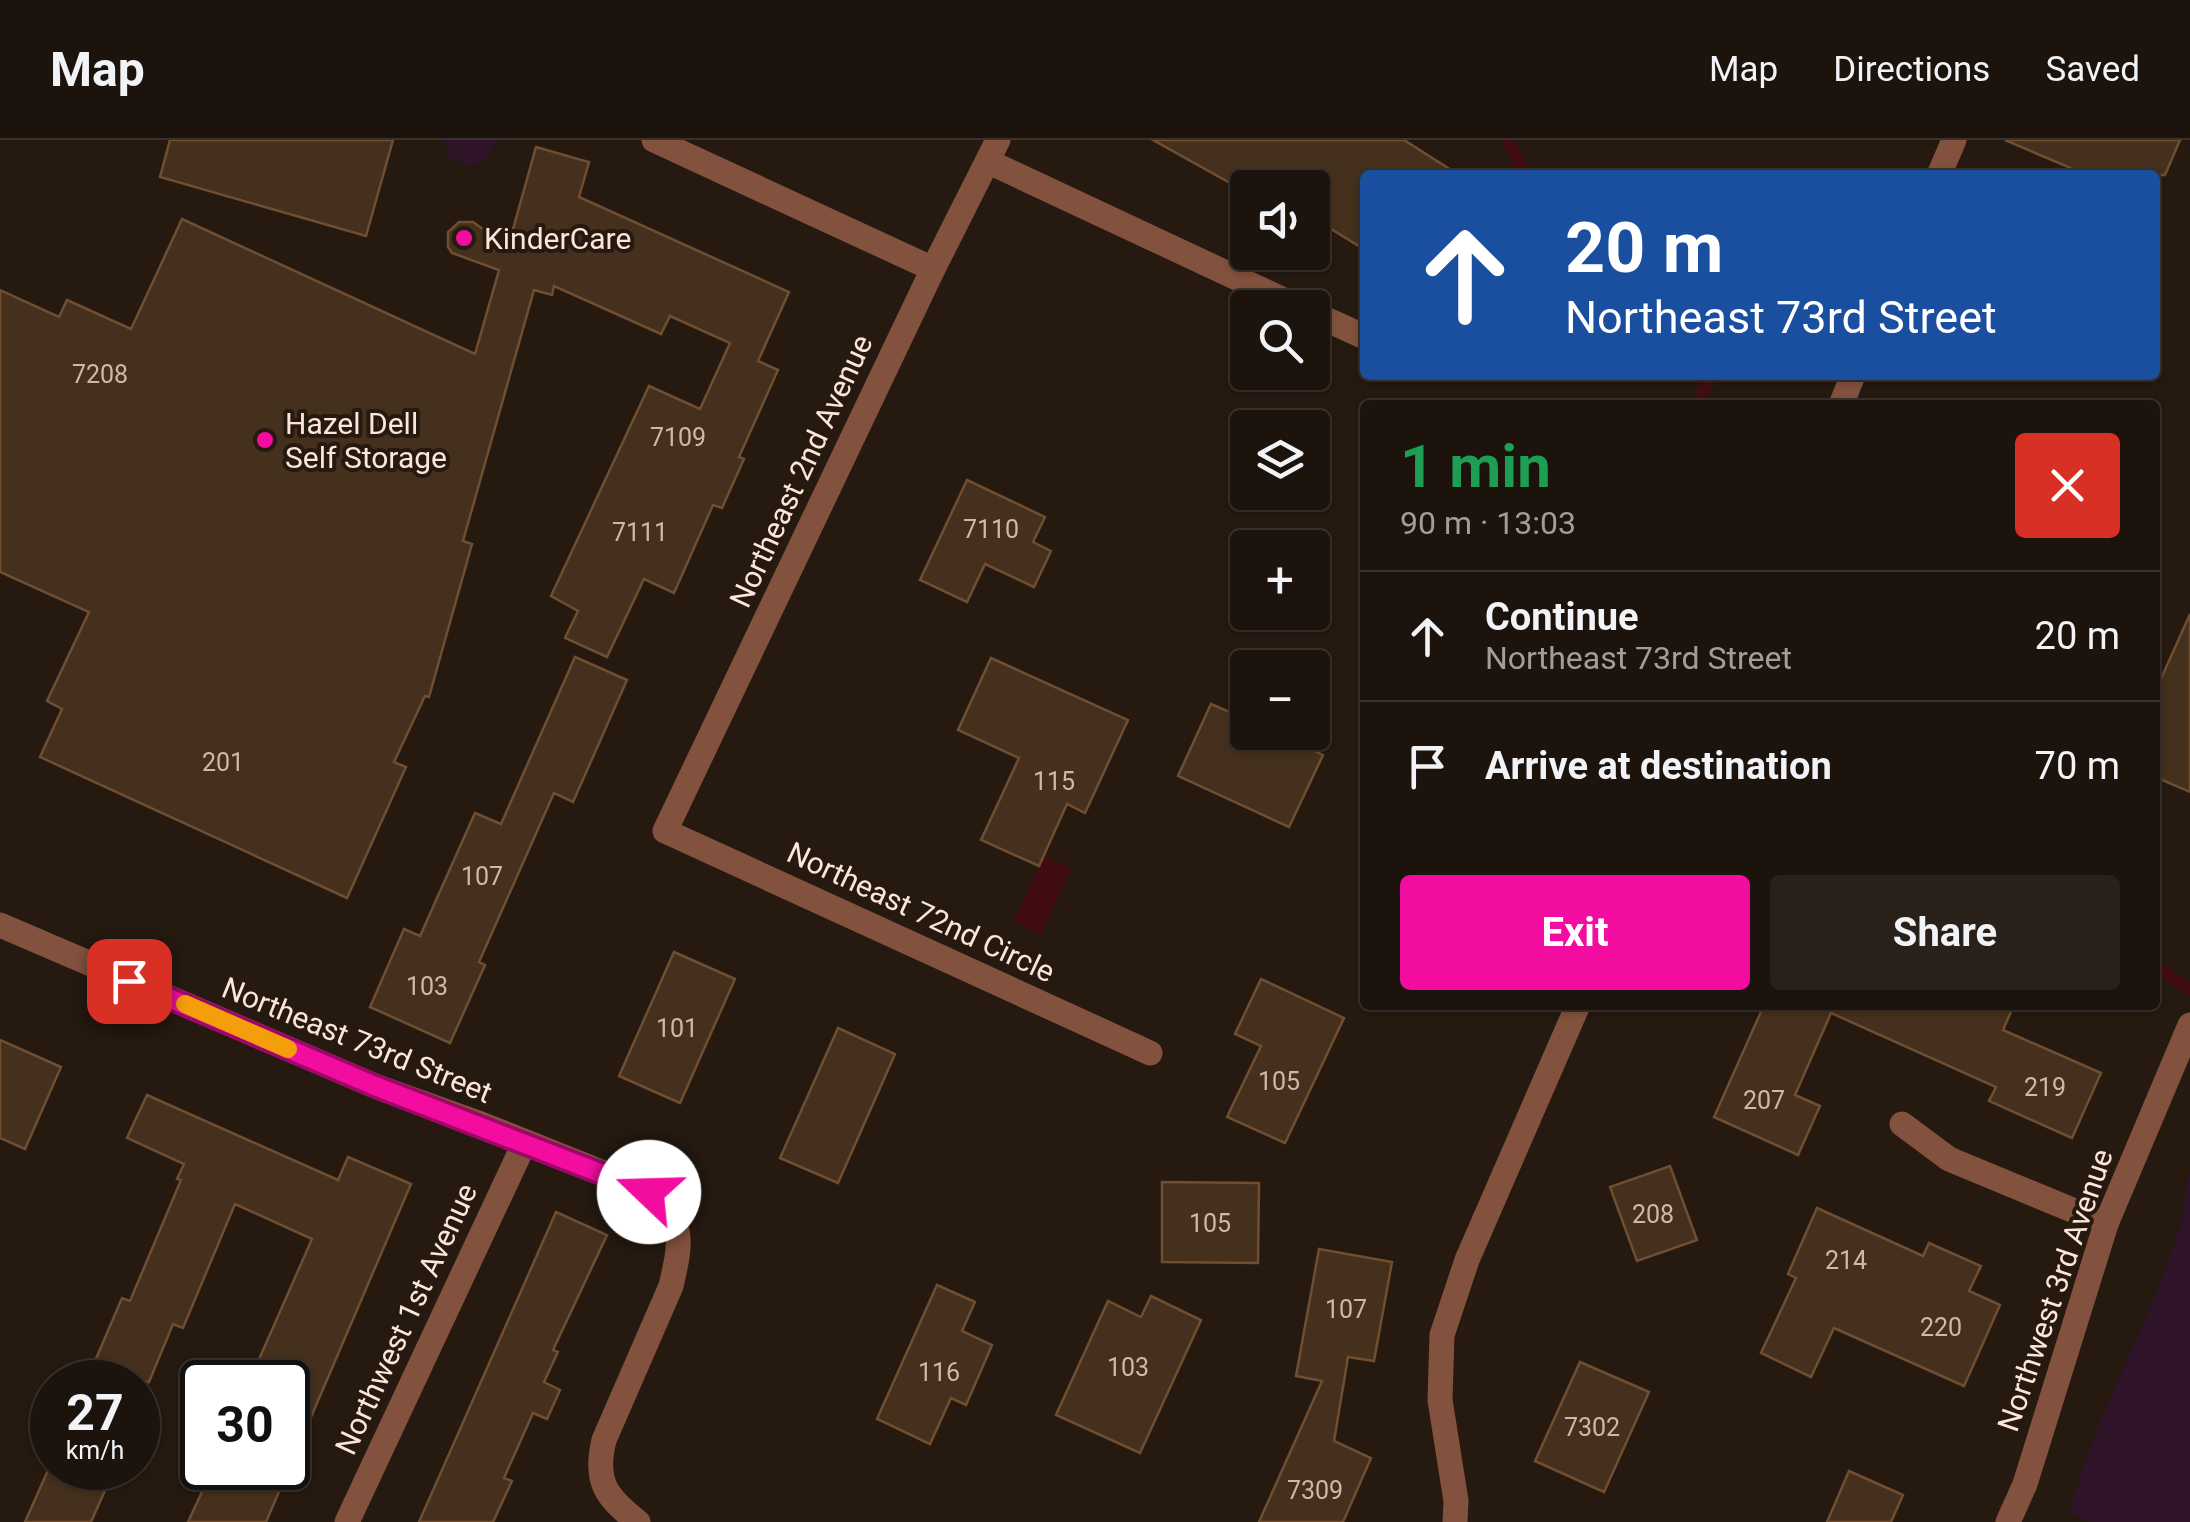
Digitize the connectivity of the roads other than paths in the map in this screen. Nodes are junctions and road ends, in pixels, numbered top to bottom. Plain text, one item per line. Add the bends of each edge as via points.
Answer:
1 (654, 140) edge
2 (1954, 140) edge
3 (994, 151) edge
4 (1941, 170) edge
5 (933, 269) junction
6 (1266, 290) edge
7 (1330, 321) edge
8 (1360, 335) edge
9 (665, 831) joint
10 (0, 926) edge
11 (1576, 1010) edge
12 (2190, 1025) edge
13 (1150, 1052) dead end
14 (1902, 1124) dead end
15 (524, 1144) junction
16 (2106, 1224) junction
17 (347, 1522) edge
18 (638, 1522) edge
19 (1455, 1522) edge
20 (2008, 1522) edge

1 - 5 street
2 - 4 street
3 - 5 street, Northeast 2nd Avenue
3 - 6 street
5 - 9 street, Northeast 2nd Avenue
7 - 8 street
9 - 13 street, Northeast 72nd Circle
10 - 15 street, Northeast 73rd Street
11 - 19 street via 1466,1260 1442,1334 1440,1400
12 - 16 street, Northwest 3rd Avenue
14 - 16 street via 1950,1159
15 - 17 street, Northwest 1st Avenue
15 - 18 street, Northeast 73rd Street via 649,1192 678,1226 671,1286 600,1457 604,1487
16 - 20 street, Northwest 3rd Avenue

